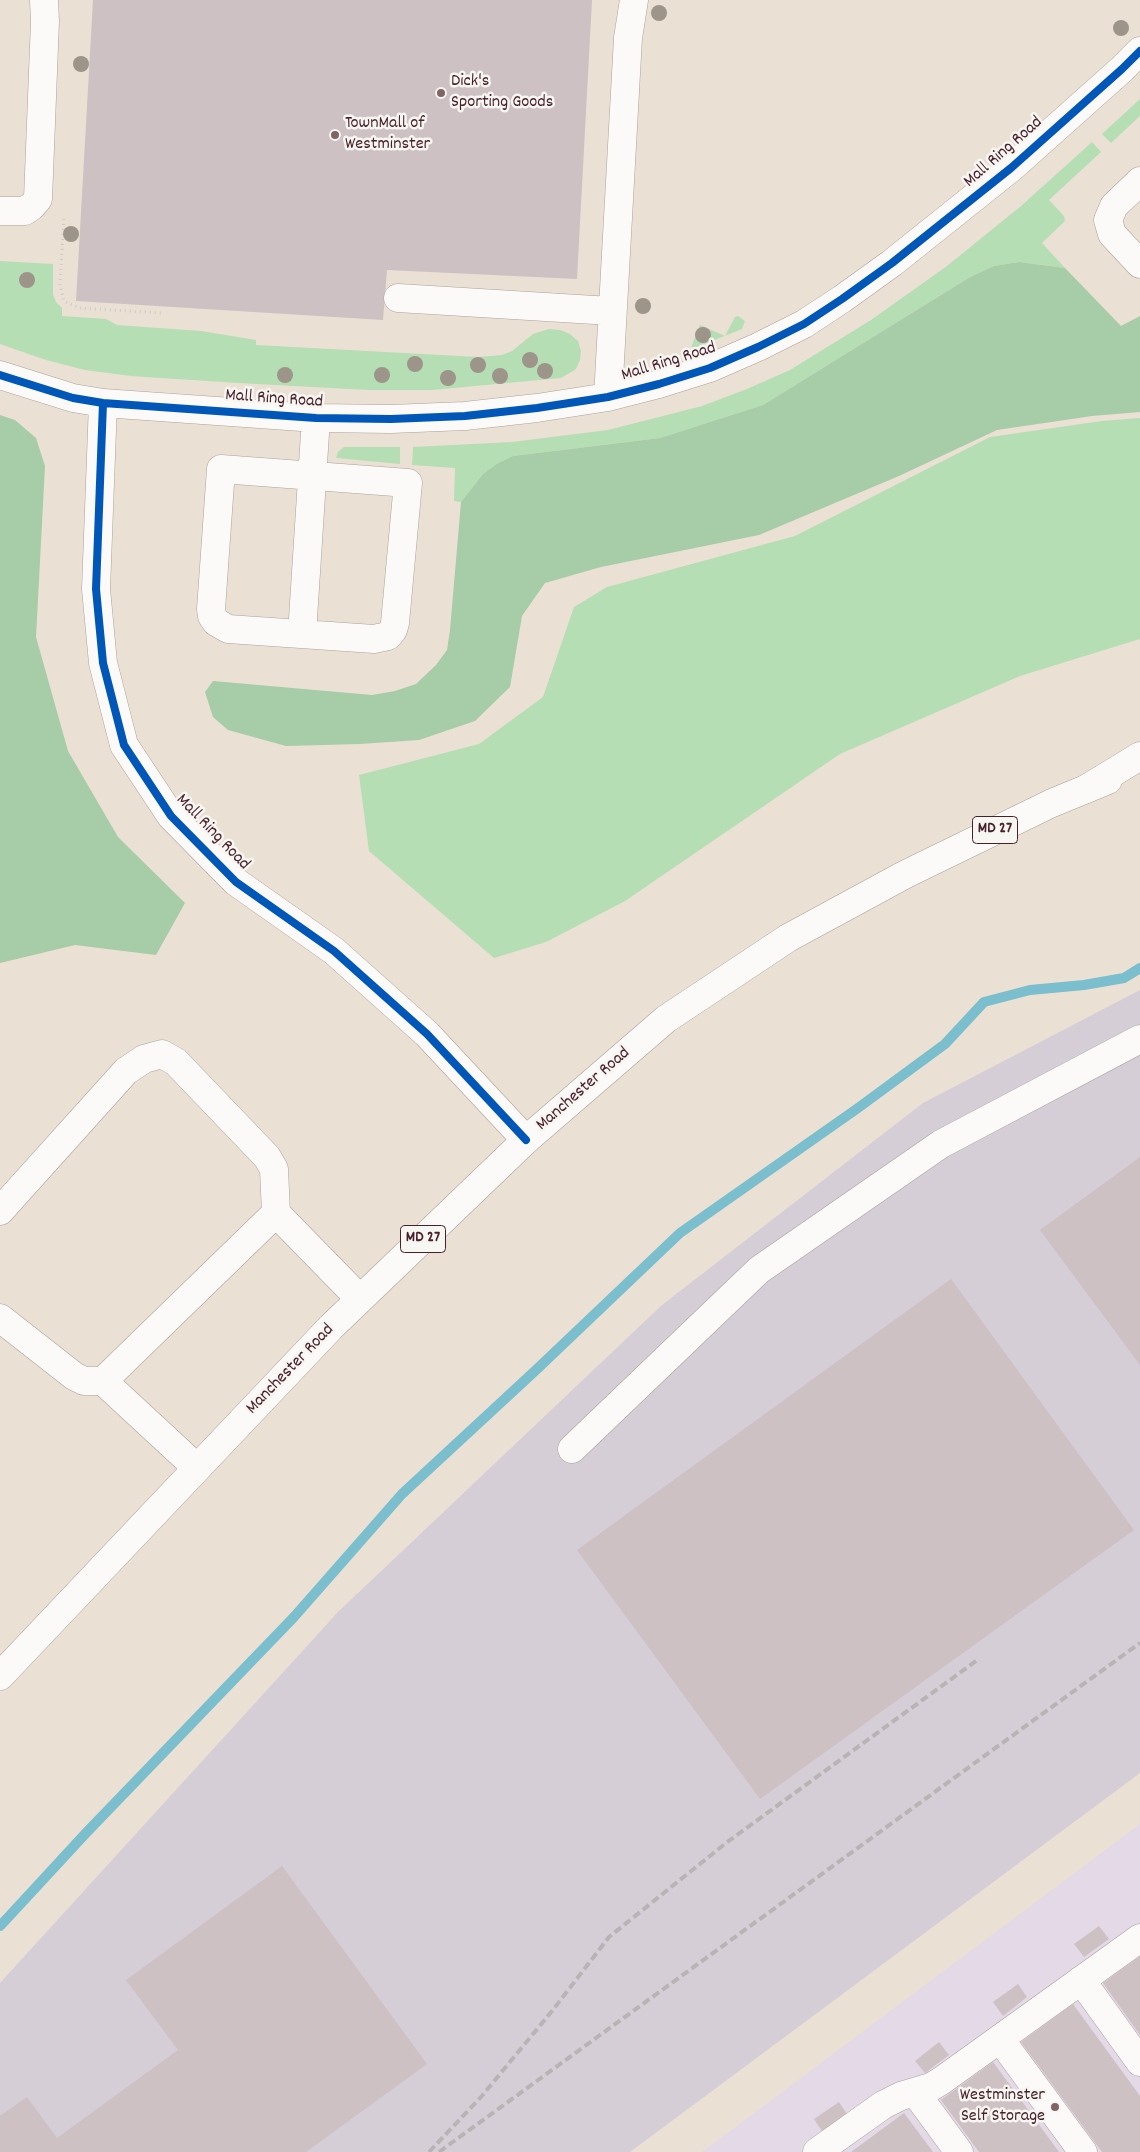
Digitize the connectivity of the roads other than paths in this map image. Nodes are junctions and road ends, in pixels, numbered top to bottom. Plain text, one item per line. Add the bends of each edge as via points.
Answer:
1 (44, 0) edge
2 (634, 0) edge
3 (1140, 51) edge
4 (1140, 181) edge
5 (0, 211) edge
6 (1140, 264) edge
7 (398, 298) dead end
8 (611, 310) junction
9 (0, 375) edge
10 (608, 397) junction
11 (103, 403) junction
12 (316, 418) junction
13 (312, 476) junction
14 (302, 634) junction
15 (1140, 756) edge
16 (1140, 767) edge
17 (1086, 789) junction
18 (1140, 1038) edge
19 (526, 1140) junction
20 (0, 1211) edge
21 (276, 1213) junction
22 (360, 1299) junction
23 (0, 1318) edge
24 (103, 1381) junction
25 (572, 1448) dead end
26 (197, 1468) junction
27 (0, 1676) edge
28 (1140, 1938) edge
29 (1081, 1980) junction
30 (1000, 2039) junction
31 (1140, 2062) edge
32 (915, 2092) junction
33 (817, 2152) edge
34 (959, 2152) edge
35 (1083, 2152) edge

1 - 5 main road via 38,199 25,210
2 - 8 main road via 628,38
3 - 10 main road, Mall Ring Road via 972,201 892,263 804,324 710,368
4 - 6 main road via 1114,206 1108,220 1112,234
7 - 8 main road
8 - 10 main road
9 - 11 main road, Mall Ring Road via 73,398
10 - 12 main road, Mall Ring Road via 465,416
11 - 12 main road, Mall Ring Road
11 - 19 main road, Mall Ring Road via 96,589 103,663 124,745 171,816 236,882 334,951 420,1027
12 - 13 main road
13 - 14 main road
13 - 14 main road via 221,470 210,609 216,622 228,629
13 - 14 main road via 408,483 393,630 388,636 374,640
15 - 17 main road
16 - 17 main road, Manchester Road / MD 27
17 - 19 main road, Manchester Road / MD 27 via 906,874 788,938 666,1020
18 - 25 main road via 941,1144 759,1270
19 - 22 main road, Manchester Road / MD 27
20 - 21 main road via 126,1071 162,1054 176,1062 268,1158 274,1169
21 - 22 main road
21 - 24 main road
22 - 26 main road, Manchester Road / MD 27
23 - 24 main road via 74,1376 84,1381
24 - 26 main road
26 - 27 main road, Manchester Road / MD 27
28 - 29 main road
29 - 30 main road
29 - 31 main road
30 - 32 main road via 941,2081
30 - 35 main road
32 - 33 main road via 883,2105
32 - 34 main road

